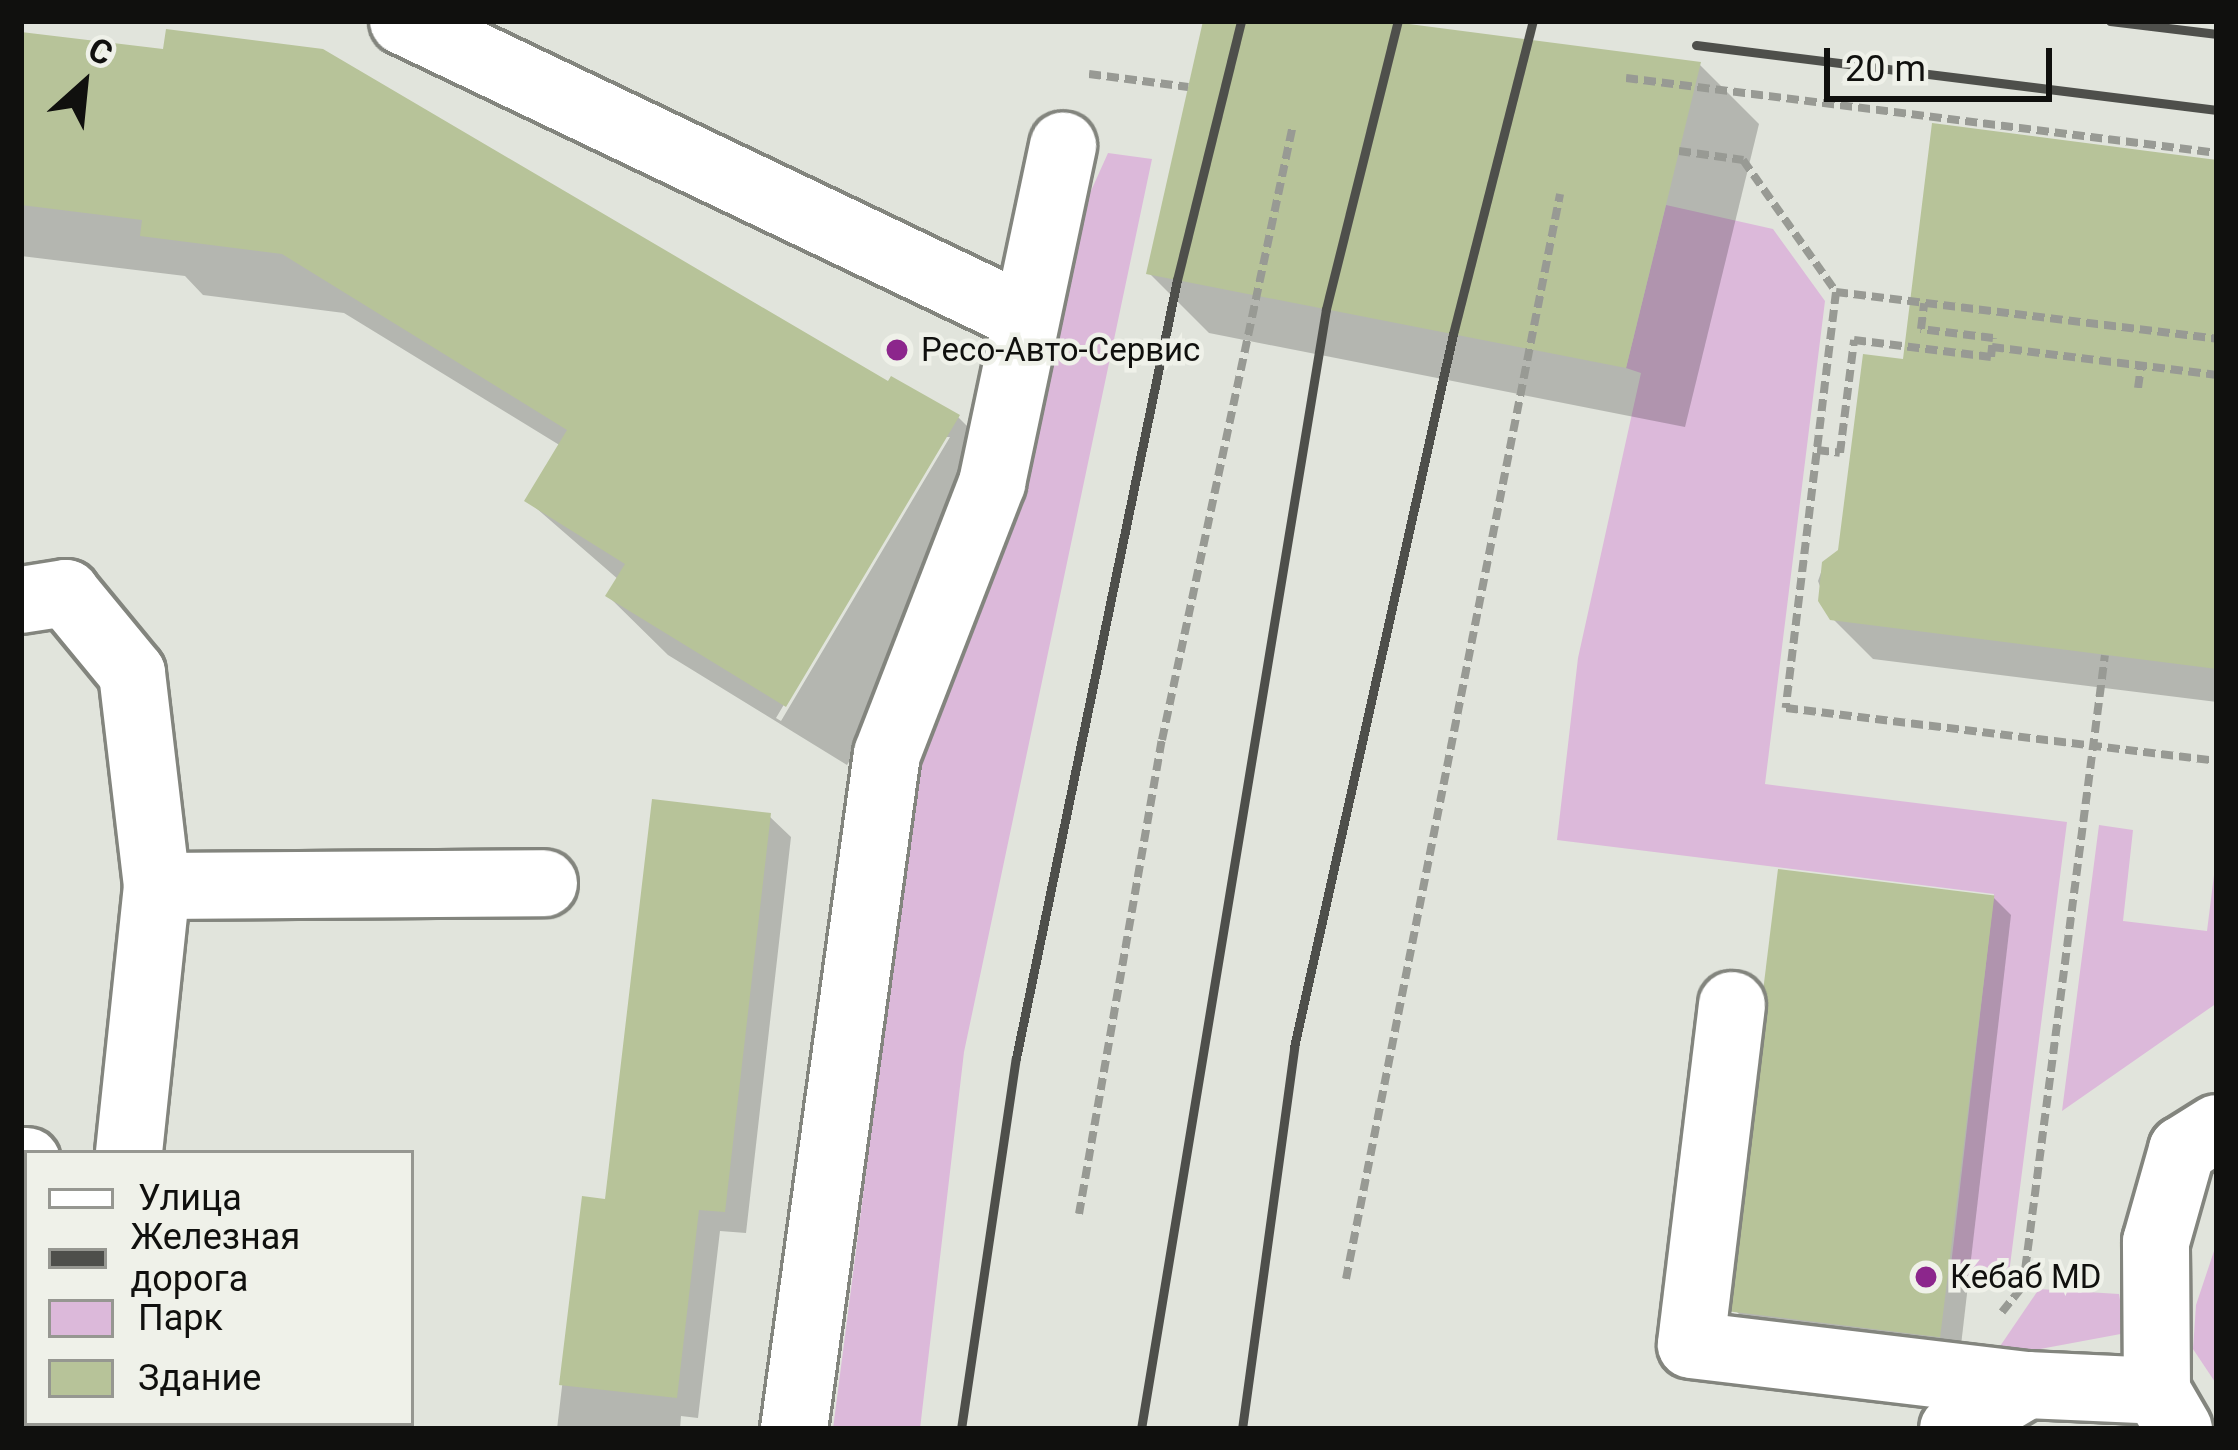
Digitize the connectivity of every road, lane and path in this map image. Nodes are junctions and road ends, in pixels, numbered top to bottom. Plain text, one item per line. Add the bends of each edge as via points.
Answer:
1 (404, 21) edge
2 (1081, 74) dead end
3 (1626, 78) dead end
4 (1189, 87) dead end
5 (1294, 125) dead end
6 (1063, 145) dead end
7 (1679, 151) dead end
8 (2217, 153) edge
9 (1560, 194) dead end
10 (1836, 292) junction
11 (1924, 303) junction
12 (1025, 318) junction
13 (2217, 339) edge
14 (1992, 347) junction
15 (2141, 365) junction
16 (2217, 375) edge
17 (2138, 388) dead end
18 (1817, 450) junction
19 (21, 600) edge
20 (2105, 655) dead end
21 (2093, 746) junction
22 (2217, 761) edge
23 (544, 883) dead end
24 (157, 886) junction
25 (1732, 1004) dead end
26 (2217, 1128) edge
27 (129, 1150) edge
28 (1079, 1214) dead end
29 (1346, 1279) dead end
30 (1956, 1403) edge
31 (2168, 1410) edge
32 (794, 1429) edge

1 - 12 lane
2 - 4 path
3 - 8 path
5 - 28 path via 1162,740
6 - 12 lane
7 - 10 path via 1743,160
9 - 29 path
10 - 11 path
10 - 18 path
11 - 13 path
11 - 14 path via 1921,328 1993,338
12 - 32 lane via 992,482 886,754
14 - 15 path
14 - 18 path via 1991,357 1854,340 1840,453
15 - 16 path
15 - 17 path
18 - 21 path via 1786,708
19 - 24 lane via 67,593 131,673
20 - 21 path
21 - 22 path
21 - 30 path via 2023,1286 1966,1355
23 - 24 lane
24 - 27 lane
25 - 30 lane via 1691,1346
26 - 31 lane via 2182,1150 2156,1242
30 - 31 lane via 2027,1384

